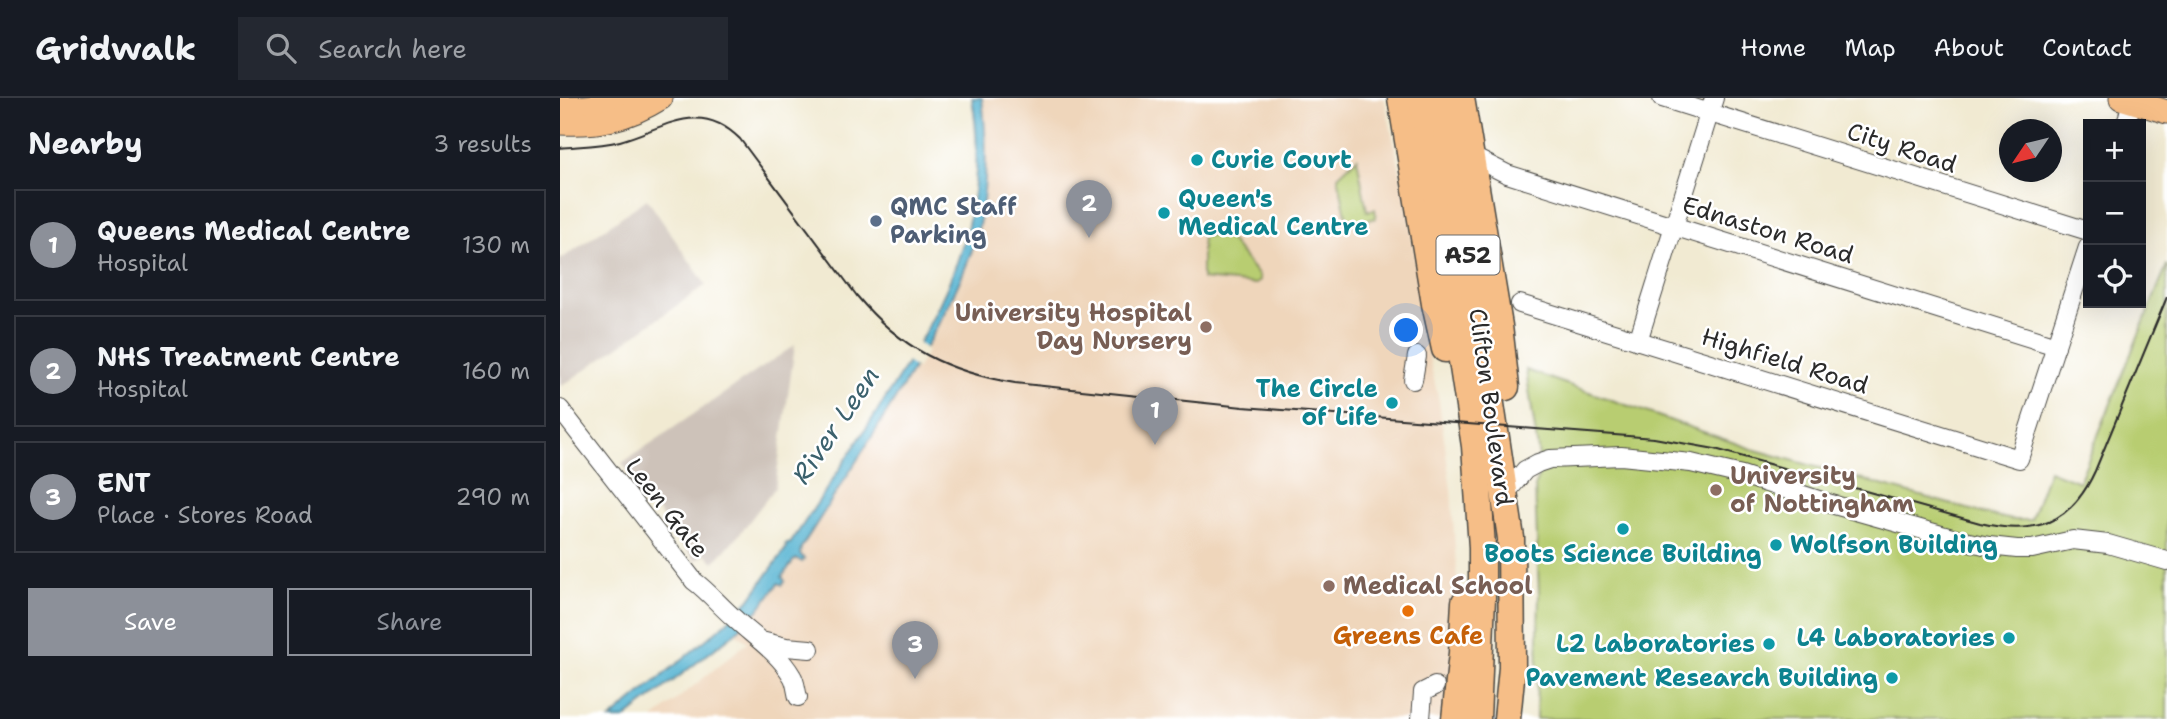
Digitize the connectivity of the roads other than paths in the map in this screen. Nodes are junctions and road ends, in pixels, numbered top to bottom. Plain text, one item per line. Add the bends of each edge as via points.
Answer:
1 (638, 98) edge
2 (661, 98) edge
3 (1401, 98) edge
4 (1422, 98) edge
5 (1441, 98) edge
6 (1461, 98) edge
7 (1662, 98) edge
8 (2126, 100) edge
9 (1712, 105) edge
10 (560, 107) edge
11 (2167, 112) edge
12 (2126, 119) edge
13 (560, 123) edge
14 (1470, 152) junction
15 (1674, 226) junction
16 (2083, 229) edge
17 (2083, 262) edge
18 (1530, 313) dead end
19 (1638, 341) junction
20 (2056, 346) junction
21 (1417, 356) dead end
22 (1413, 380) dead end
23 (1452, 384) junction
24 (560, 409) edge
25 (1477, 476) junction
26 (1511, 487) junction
27 (1511, 538) junction
28 (2167, 561) edge
29 (761, 641) junction
30 (810, 649) dead end
31 (1435, 685) dead end
32 (798, 697) dead end
33 (1421, 719) edge
34 (1455, 719) edge
35 (1477, 719) edge
36 (1507, 719) edge

1 - 10 main road via 601,106
2 - 13 main road via 610,121
3 - 23 highway
4 - 25 highway, Clifton Boulevard / A52
5 - 27 highway, Clifton Boulevard / A52
6 - 14 highway
7 - 9 street, City Road
8 - 11 main road
8 - 12 street
9 - 15 street
9 - 16 street, City Road
14 - 15 street, Ednaston Road via 1507,174
14 - 26 highway via 1499,326 1511,432
15 - 19 street
15 - 20 street, Ednaston Road
17 - 20 street
18 - 19 street, Highfield Road
19 - 20 street, Highfield Road via 2019,459
21 - 22 street
23 - 25 highway
23 - 34 highway via 1465,557
24 - 29 street, Leen Gate via 694,581
25 - 35 highway, Clifton Boulevard / A52 via 1482,598
26 - 27 highway
26 - 28 street via 1525,470 1563,457 1621,456 1703,465 1959,540 2017,549 2073,540 2108,544
27 - 36 highway, Clifton Boulevard / A52 via 1512,668
29 - 30 street
29 - 32 street via 793,678
31 - 33 street via 1423,692

